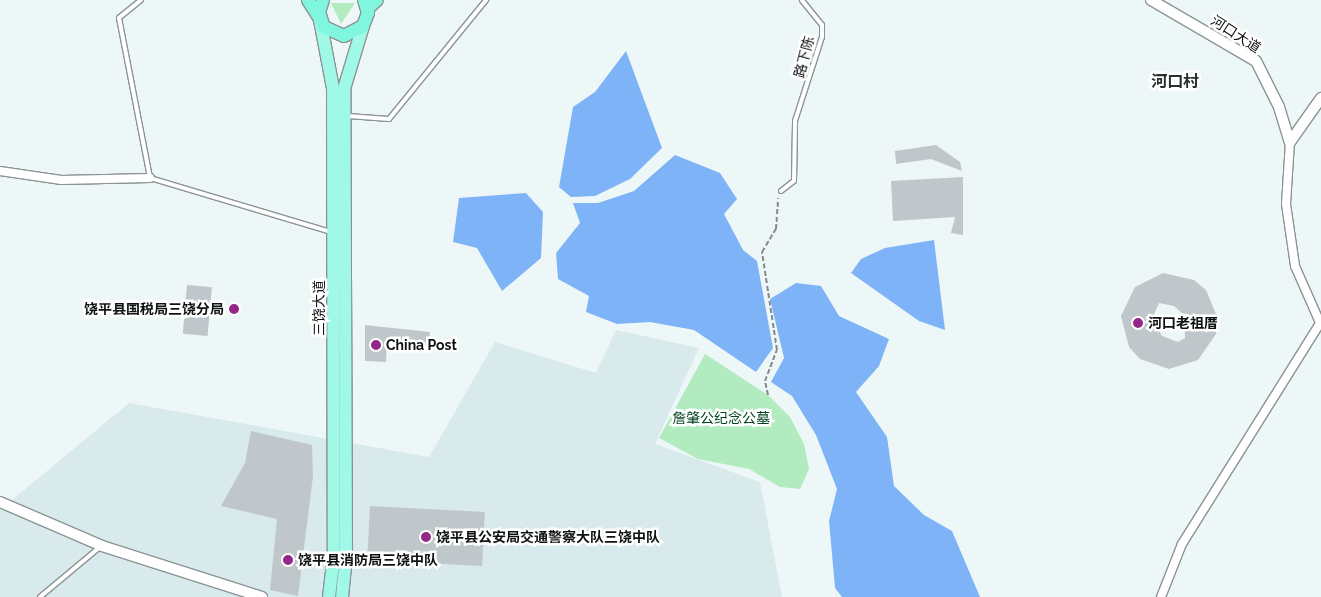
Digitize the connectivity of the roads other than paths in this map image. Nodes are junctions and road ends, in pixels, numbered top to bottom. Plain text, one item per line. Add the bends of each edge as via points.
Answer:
1 (141, 0) edge
2 (308, 0) edge
3 (323, 0) edge
4 (486, 0) edge
5 (802, 0) edge
6 (1151, 0) edge
7 (370, 3) edge
8 (320, 20) junction
9 (363, 26) junction
10 (338, 88) junction
11 (1321, 98) edge
12 (344, 116) junction
13 (1290, 142) junction
14 (0, 171) edge
15 (150, 178) junction
16 (781, 191) road end
17 (339, 234) junction
18 (1320, 324) edge
19 (0, 502) edge
20 (102, 546) junction
21 (40, 597) edge
22 (262, 597) edge
23 (329, 597) edge
24 (342, 597) edge
25 (1161, 597) edge

1 - 15 lane via 119,18
2 - 8 highway
3 - 8 highway
4 - 12 lane via 389,119
5 - 16 lane, 路下陈 via 822,24 795,121 794,180
6 - 13 street, 河口大道 via 1256,61 1279,107
7 - 9 highway
8 - 9 highway via 330,32 344,36
8 - 10 main road, 三饶大道
9 - 10 main road, 三饶大道
10 - 12 main road, 三饶大道
10 - 17 main road, 三饶大道
11 - 13 street
12 - 17 main road, 三饶大道
13 - 18 street via 1286,204 1295,266
14 - 15 street via 61,180
15 - 17 lane
17 - 23 main road, 三饶大道 via 334,555
17 - 24 main road, 三饶大道 via 346,557
18 - 25 street via 1182,544
19 - 20 street
20 - 21 lane
20 - 22 street

